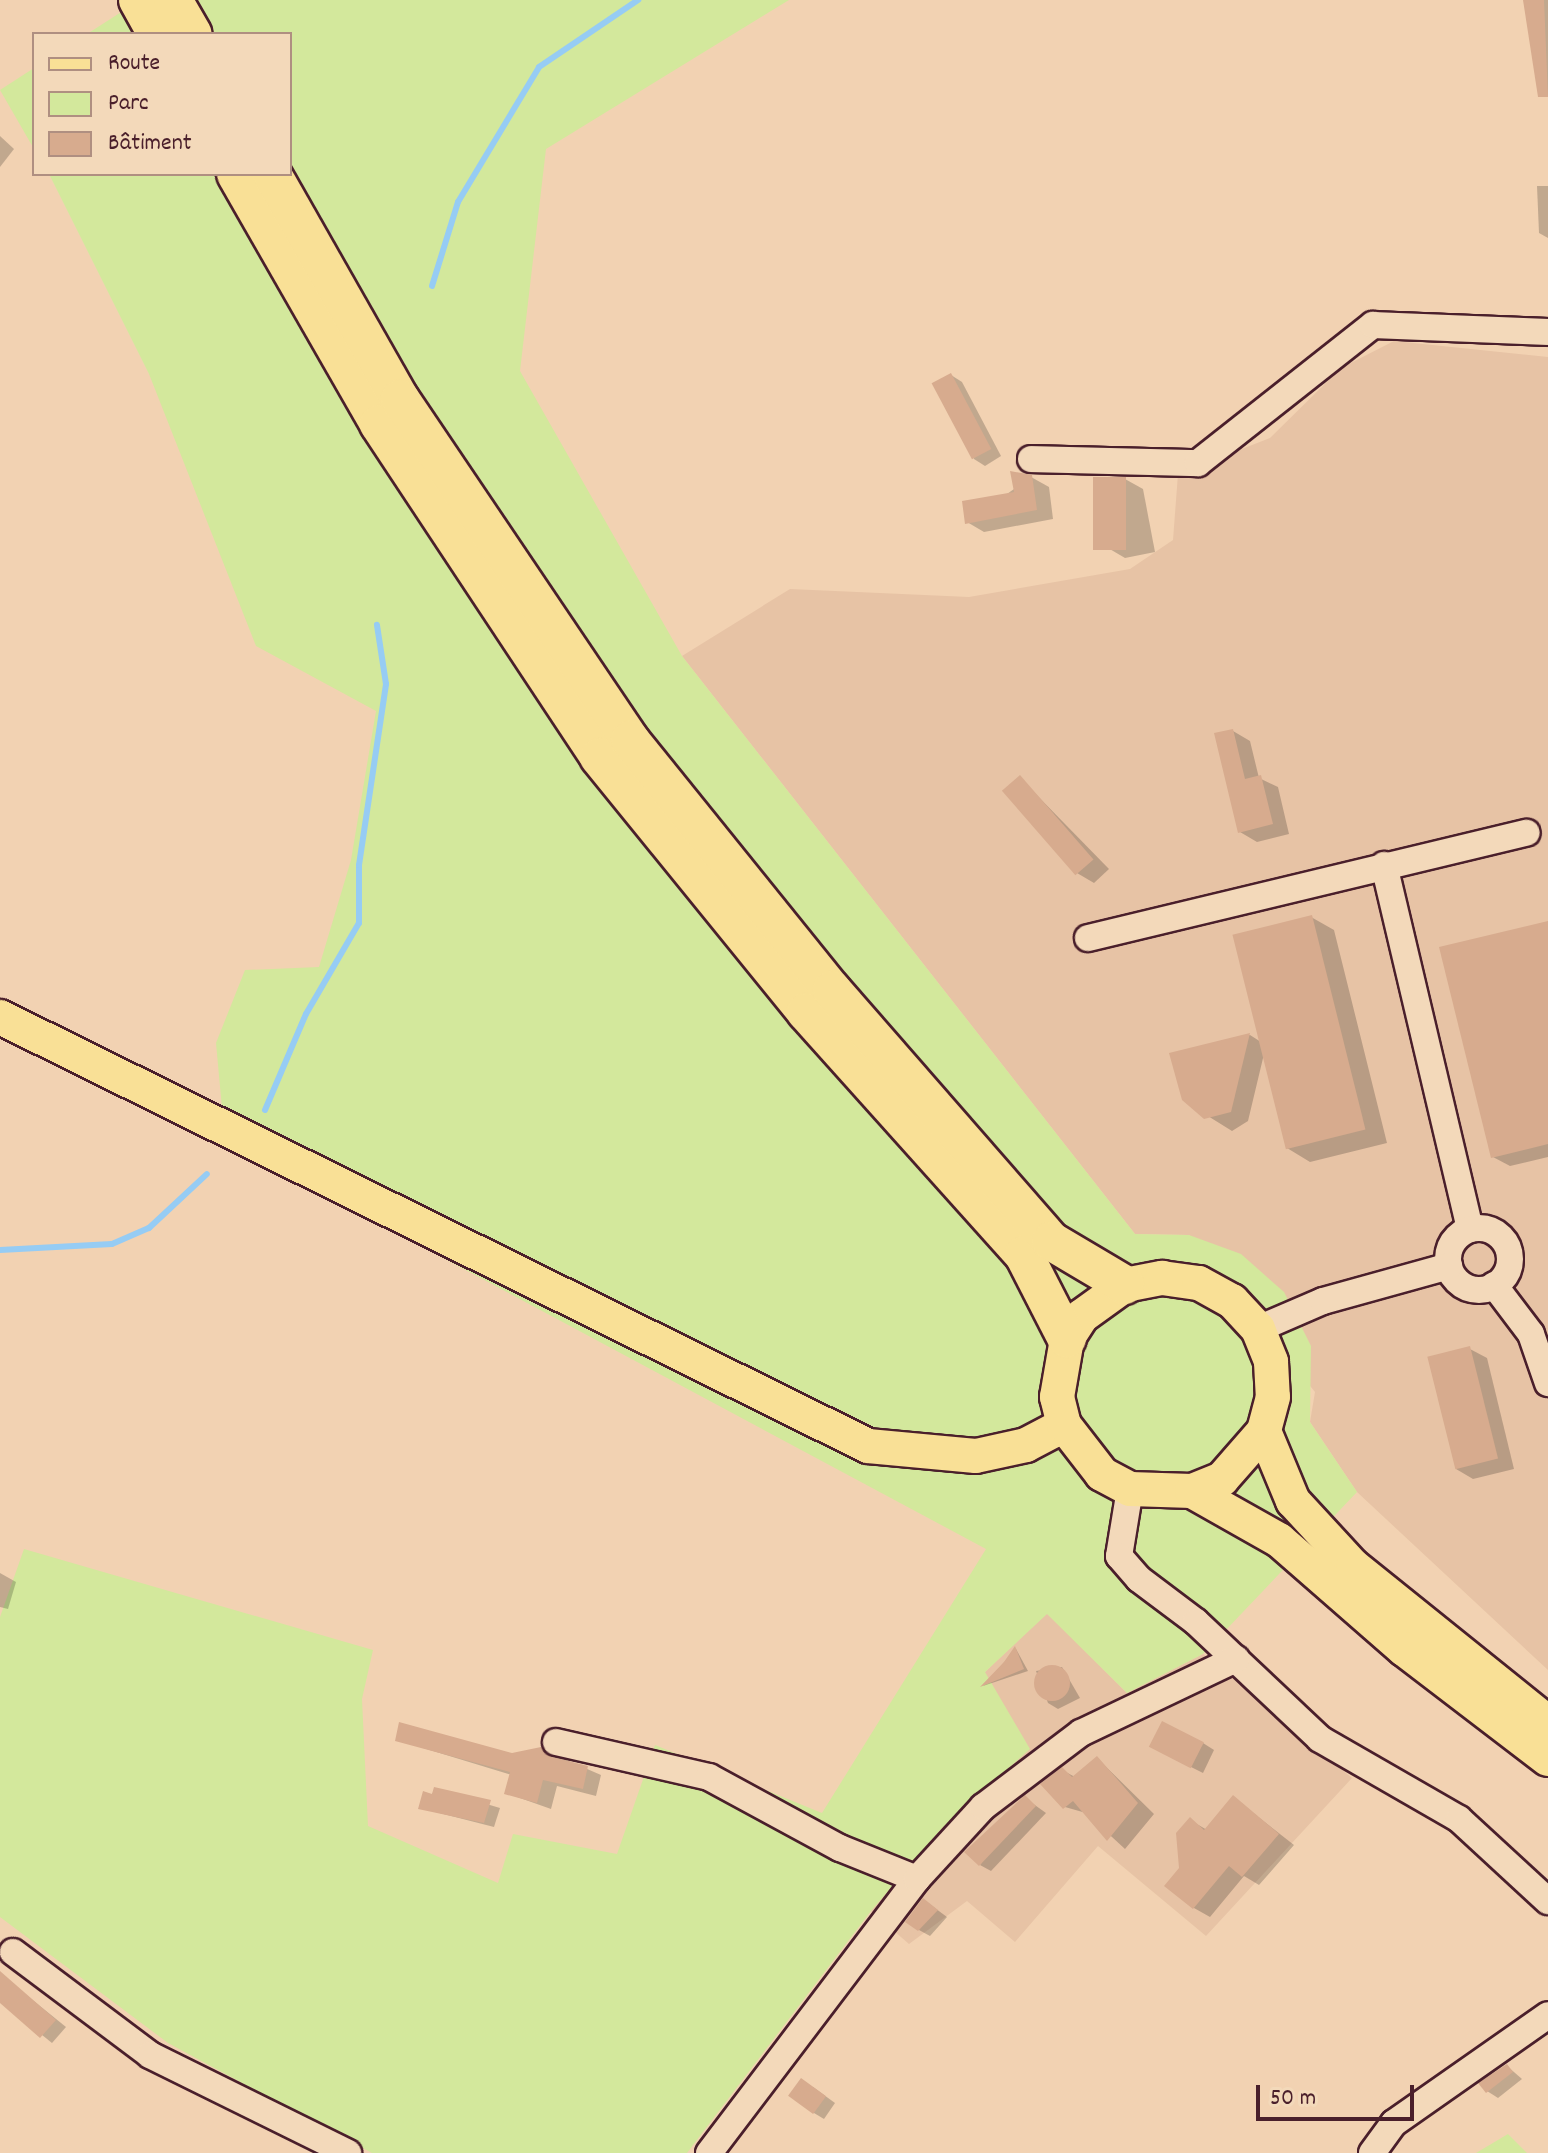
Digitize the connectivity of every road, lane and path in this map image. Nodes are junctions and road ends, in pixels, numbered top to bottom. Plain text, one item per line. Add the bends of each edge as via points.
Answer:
1 (138, 0) edge
2 (173, 0) edge
3 (156, 32) edge
4 (192, 32) edge
5 (237, 176) edge
6 (273, 176) edge
7 (1548, 332) edge
8 (1031, 459) dead end
9 (1527, 833) dead end
10 (1384, 865) junction
11 (1088, 938) dead end
12 (0, 1017) edge
13 (1470, 1229) junction
14 (1449, 1266) junction
15 (1125, 1285) junction
16 (1494, 1285) junction
17 (1258, 1329) junction
18 (1067, 1339) junction
19 (1548, 1383) edge
20 (1064, 1425) junction
21 (1264, 1431) junction
22 (1130, 1489) junction
23 (1192, 1491) junction
24 (1236, 1659) junction
25 (1548, 1723) edge
26 (556, 1742) dead end
27 (1548, 1759) edge
28 (917, 1879) junction
29 (1548, 1901) edge
30 (13, 1952) dead end
31 (1548, 2015) edge
32 (348, 2153) edge
33 (709, 2153) edge
34 (1372, 2153) edge

1 - 3 highway
2 - 4 highway
5 - 18 highway via 379,424 599,757 806,1012 1024,1255
6 - 15 highway via 400,399 630,740 832,990 1051,1241
7 - 8 street via 1373,325 1198,463
9 - 10 street
10 - 11 street
10 - 13 street
12 - 20 main road via 868,1446 976,1456 1026,1445
13 - 14 street via 1455,1239
13 - 16 street via 1489,1230 1508,1248 1506,1274
14 - 16 street via 1466,1287
14 - 17 street via 1323,1301
15 - 17 main road via 1162,1278 1199,1283 1232,1301
15 - 18 main road via 1082,1316
16 - 19 street via 1531,1334
17 - 21 main road via 1272,1374
18 - 20 main road via 1058,1382
20 - 22 main road via 1079,1453
21 - 23 main road via 1222,1479
21 - 25 main road via 1293,1501 1353,1566
22 - 23 main road
22 - 24 street via 1119,1556
23 - 27 main road via 1279,1540 1404,1649
24 - 28 street via 1038,1759
24 - 29 street via 1320,1739 1459,1819
26 - 28 street via 709,1777 840,1848
28 - 33 street
30 - 32 street via 150,2055
31 - 34 street via 1394,2123

